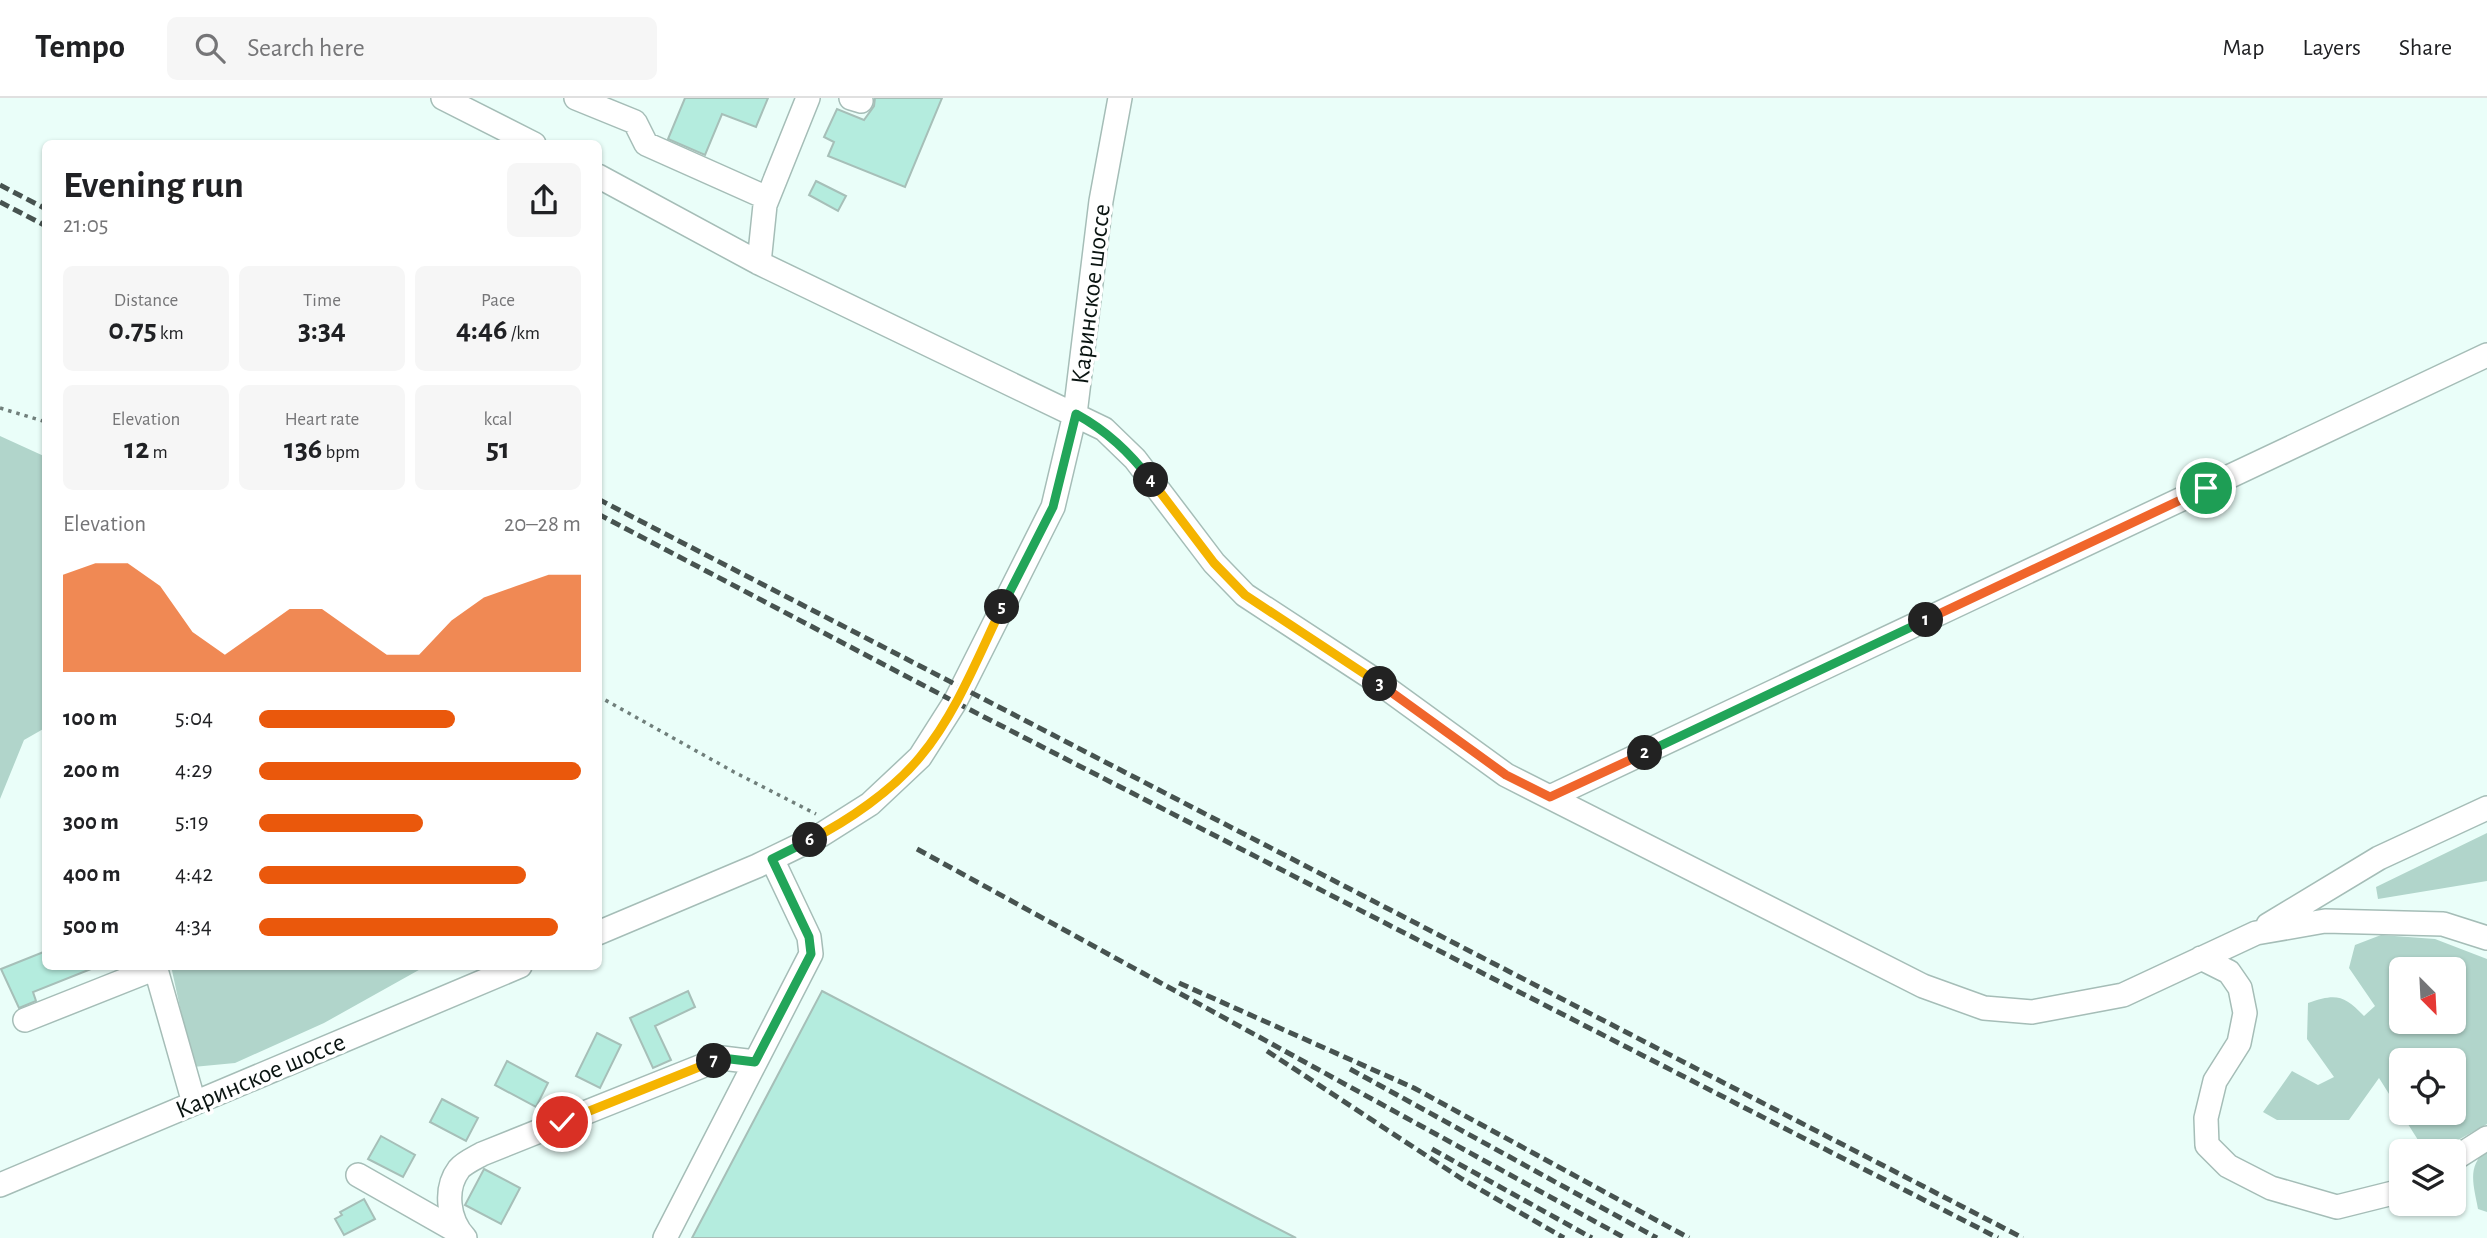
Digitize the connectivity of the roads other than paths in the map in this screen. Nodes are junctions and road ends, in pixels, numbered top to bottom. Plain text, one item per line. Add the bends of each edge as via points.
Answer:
1 (443, 98) edge
2 (576, 98) edge
3 (808, 98) edge
4 (1121, 98) edge
5 (526, 140) edge
6 (602, 178) edge
7 (767, 198) junction
8 (758, 264) junction
9 (2487, 355) edge
10 (1076, 414) junction
11 (1550, 797) junction
12 (2487, 808) edge
13 (772, 859) junction
14 (602, 931) edge
15 (2256, 933) junction
16 (2487, 938) edge
17 (2201, 958) junction
18 (148, 970) edge
19 (156, 970) edge
20 (510, 970) edge
21 (25, 1020) dead end
22 (755, 1062) junction
23 (194, 1103) junction
24 (2487, 1138) edge
25 (2466, 1151) edge
26 (358, 1175) dead end
27 (0, 1185) edge
28 (2389, 1194) edge
29 (462, 1235) edge
30 (665, 1238) edge

1 - 5 street
2 - 7 street via 635,122 646,144
3 - 7 street
4 - 10 street, Каринское шоссе via 1101,201
6 - 8 street
7 - 8 street
8 - 10 street
9 - 11 street
10 - 11 street via 1104,429 1135,459 1214,563 1245,595 1378,682 1506,775
10 - 13 street, Каринское шоссе via 1053,507 955,702 920,757 870,804
11 - 17 street via 1923,986 1984,1008 2032,1012 2123,995
12 - 15 street via 2379,858
13 - 14 street, Каринское шоссе
13 - 22 street via 809,937 811,954
15 - 16 street via 2325,921 2443,924
15 - 17 street
17 - 28 street via 2229,972 2240,988 2245,1013 2239,1043 2215,1081 2206,1118 2207,1145 2228,1166 2271,1188 2337,1207
18 - 21 street
19 - 23 street
20 - 23 street, Каринское шоссе
22 - 29 street via 722,1058 460,1167 450,1184 449,1200
22 - 30 street
23 - 27 street, Каринское шоссе
24 - 25 street
26 - 29 street

